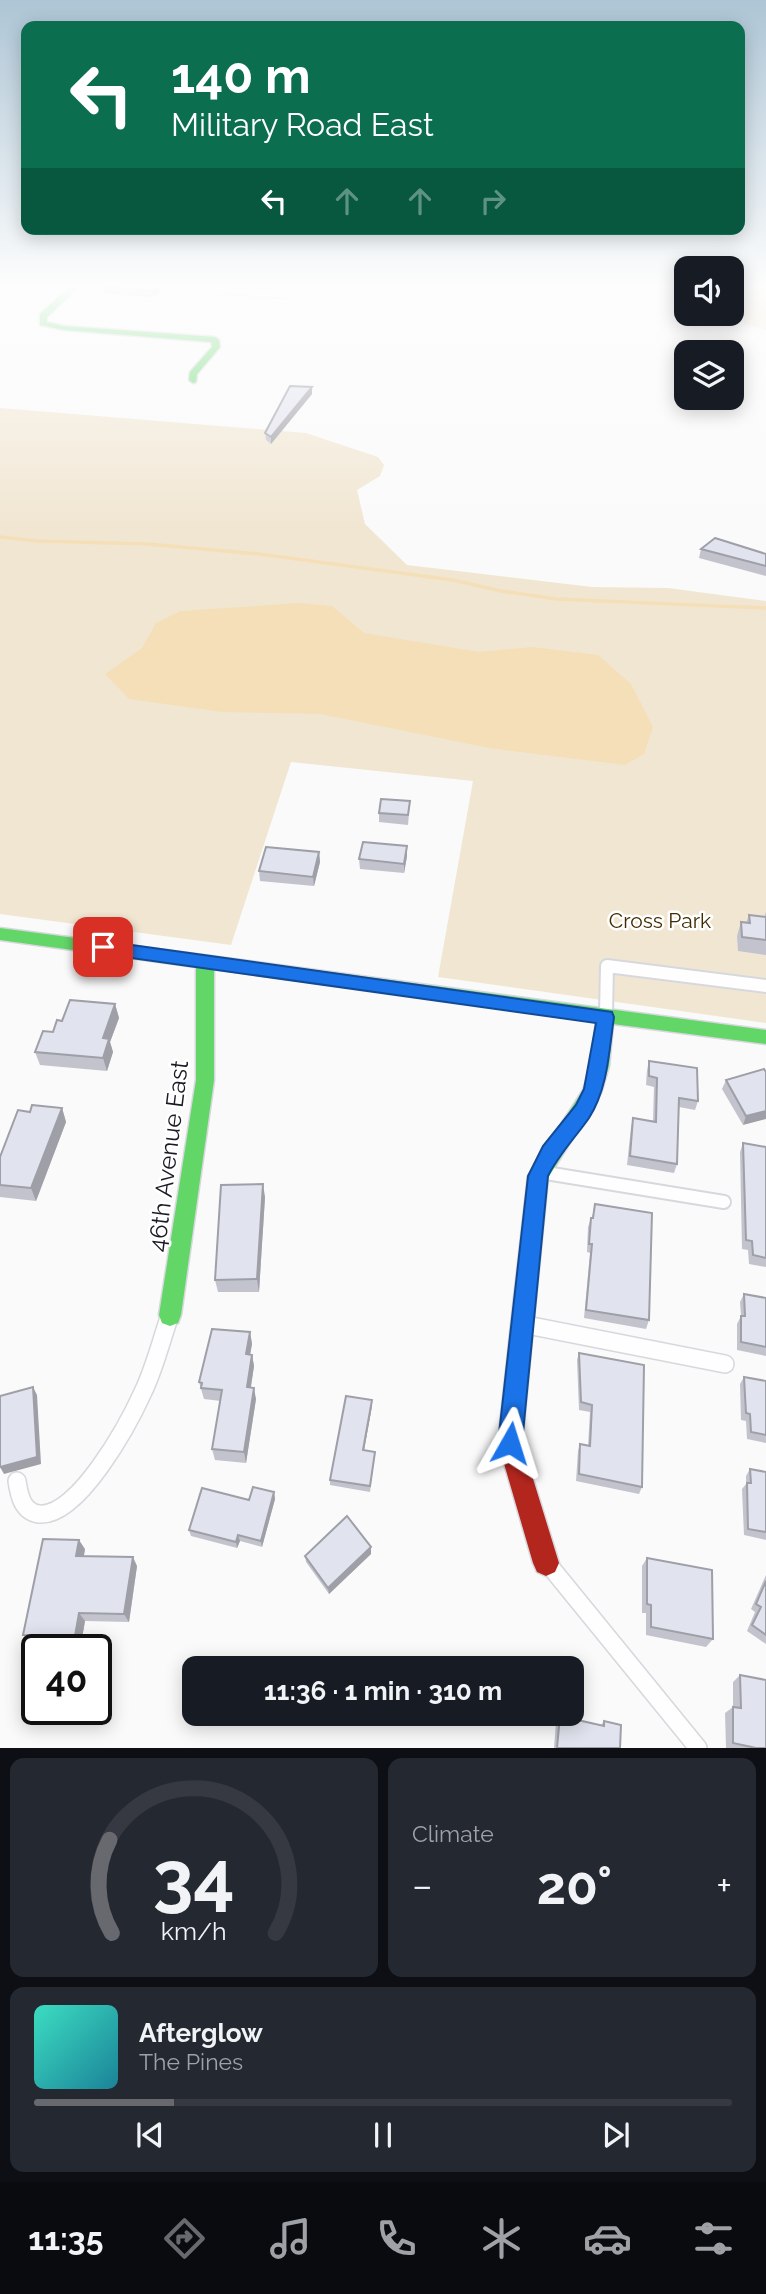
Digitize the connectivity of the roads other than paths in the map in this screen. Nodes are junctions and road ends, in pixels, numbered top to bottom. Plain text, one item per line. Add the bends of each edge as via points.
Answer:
1 (201, 365) edge
2 (193, 380) dead end
3 (0, 933) edge
4 (205, 961) junction
5 (766, 986) edge
6 (606, 1017) junction
7 (766, 1037) edge
8 (540, 1172) junction
9 (724, 1202) dead end
10 (170, 1315) joint
11 (522, 1324) junction
12 (725, 1364) dead end
13 (17, 1481) dead end
14 (546, 1563) joint
15 (698, 1748) edge

1 - 2 street
3 - 4 street
4 - 6 street
4 - 10 street, 46th Avenue East via 205,1080
5 - 6 lane via 607,965
6 - 7 street
6 - 8 street via 593,1090
8 - 9 lane
8 - 11 street
10 - 13 lane via 127,1426 73,1500 43,1515 28,1511 19,1500
11 - 12 lane
11 - 14 street via 510,1443
14 - 15 lane

